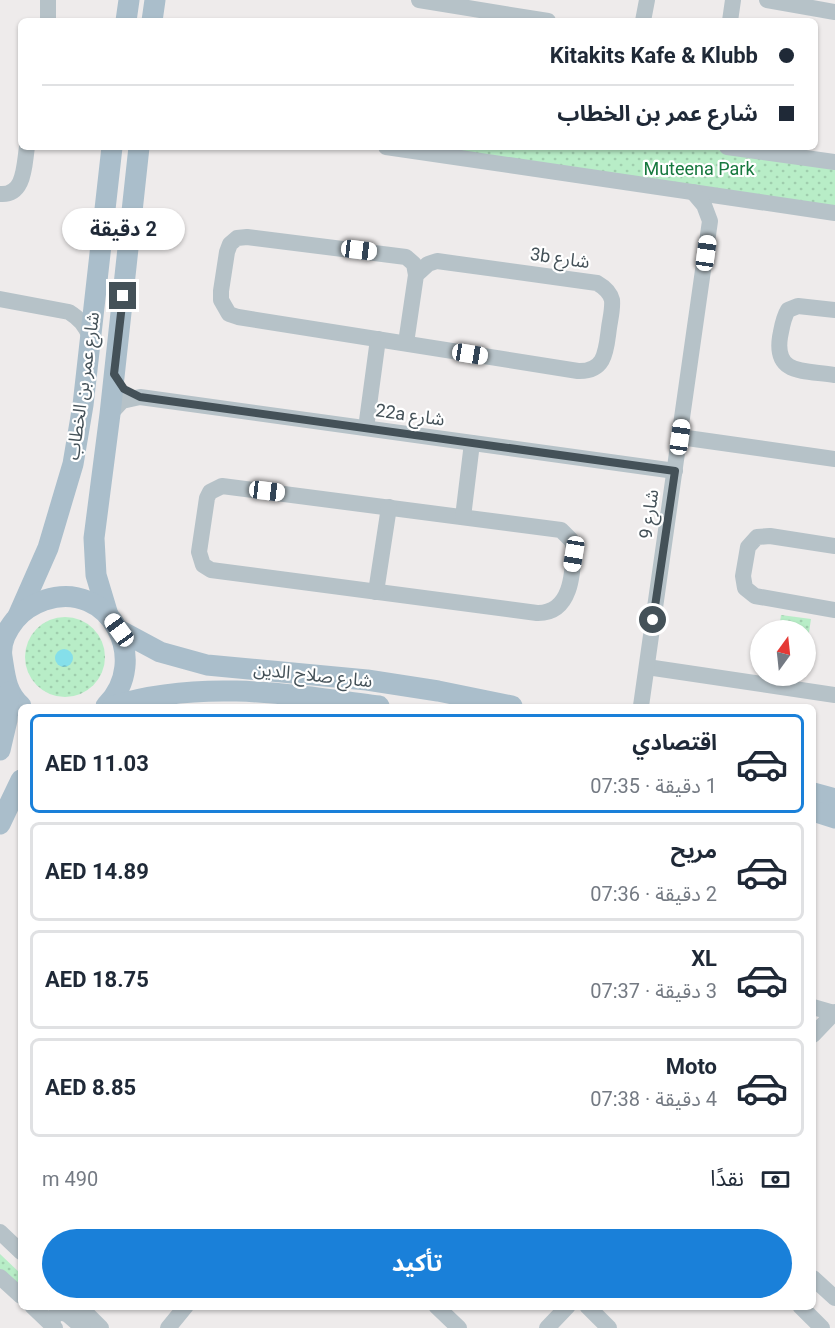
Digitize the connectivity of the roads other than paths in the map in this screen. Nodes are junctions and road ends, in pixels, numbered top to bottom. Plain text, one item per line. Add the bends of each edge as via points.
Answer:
1 (48, 0) edge
2 (154, 0) edge
3 (418, 0) edge
4 (647, 0) edge
5 (733, 0) edge
6 (767, 0) edge
7 (835, 12) edge
8 (48, 18) edge
9 (152, 18) edge
10 (529, 18) edge
11 (644, 18) edge
12 (730, 18) edge
13 (26, 150) edge
14 (112, 150) edge
15 (406, 150) edge
16 (753, 150) edge
17 (141, 152) edge
18 (835, 162) edge
19 (693, 192) junction
20 (0, 194) edge
21 (736, 199) junction
22 (835, 213) edge
23 (710, 221) junction
24 (416, 275) junction
25 (0, 299) edge
26 (835, 310) edge
27 (90, 337) junction
28 (378, 339) junction
29 (406, 343) junction
30 (114, 374) junction
31 (835, 375) edge
32 (140, 397) junction
33 (110, 414) junction
34 (366, 429) junction
35 (680, 437) junction
36 (472, 443) junction
37 (835, 459) edge
38 (675, 471) junction
39 (388, 507) junction
40 (463, 517) junction
41 (835, 546) edge
42 (376, 592) junction
43 (835, 610) edge
44 (113, 622) junction
45 (9, 624) edge
46 (647, 667) junction
47 (425, 688) junction
48 (249, 690) junction
49 (9, 691) edge
50 (835, 695) edge
51 (310, 702) edge
52 (107, 704) edge
53 (122, 704) edge
54 (194, 704) edge
55 (344, 704) edge
56 (502, 704) edge
57 (641, 704) edge
58 (0, 750) edge
59 (18, 786) edge
60 (816, 794) edge
61 (835, 799) edge
62 (816, 812) edge
63 (18, 815) edge
64 (835, 818) edge
65 (0, 824) edge
66 (0, 842) edge
67 (816, 1008) edge
68 (835, 1017) edge
69 (816, 1033) edge
70 (816, 1046) edge
71 (0, 1232) edge
72 (18, 1249) edge
73 (0, 1277) edge
74 (816, 1281) edge
75 (816, 1287) edge
76 (18, 1293) edge
77 (835, 1298) edge
78 (835, 1303) edge
79 (36, 1310) edge
80 (83, 1310) edge
81 (182, 1310) edge
82 (440, 1310) edge
83 (552, 1310) edge
84 (564, 1310) edge
85 (591, 1310) edge
86 (804, 1310) edge
87 (168, 1326) edge
88 (54, 1327) edge
89 (83, 1328) edge
90 (101, 1328) edge
91 (459, 1328) edge
92 (536, 1328) edge
93 (547, 1328) edge
94 (609, 1328) edge
95 (822, 1328) edge

1 - 8 street
2 - 9 main road
3 - 10 street
4 - 11 street
5 - 12 street
6 - 7 street
13 - 20 street via 20,185 11,193
14 - 27 main road, شارع عمر بن الخطاب
15 - 19 street
16 - 18 street
17 - 30 main road, شارع عمر بن الخطاب
19 - 21 street
19 - 23 street
21 - 22 street
21 - 23 street via 721,207
23 - 35 street, شارع 9
24 - 28 street, 3b شارع via 411,260 400,256 248,237 237,238 230,244 221,291 229,314
24 - 29 street
24 - 29 street, 3b شارع via 437,261 597,283 612,300 607,344 603,360 585,371
25 - 27 street via 69,312 79,318
26 - 31 street via 798,306 788,310 779,354 791,368
27 - 45 main road, شارع عمر بن الخطاب via 78,435 66,492 48,548
28 - 29 street, 3b شارع
28 - 34 street
30 - 32 street via 124,389
30 - 33 main road, شارع عمر بن الخطاب
32 - 33 street via 122,401
32 - 34 street, 22a شارع
33 - 44 main road, شارع عمر بن الخطاب via 94,538 96,575
34 - 36 street, 22a شارع
35 - 37 street
35 - 38 street, شارع 9
36 - 38 street, 22a شارع
36 - 40 street
38 - 46 street, شارع 9
39 - 40 street
39 - 42 street
39 - 42 street via 222,486 210,492 205,504 199,556 203,566 216,571
40 - 42 street via 567,534 574,554 568,592 562,604 550,612 537,613
41 - 43 street via 757,537 748,547 743,576 746,588 755,596
44 - 45 main road, شارع صلاح الدين via 92,604 73,598 53,598 34,604
44 - 47 main road, شارع صلاح الدين via 160,652 207,665
44 - 52 main road, شارع عمر بن الخطاب via 124,644 125,674
45 - 49 main road, شارع عمر بن الخطاب via 1,652
46 - 50 street
46 - 57 street, شارع 9
47 - 51 main road via 407,694 327,687
47 - 56 main road, شارع صلاح الدين
48 - 51 main road, شارع صلاح الدين
48 - 53 main road, شارع صلاح الدين via 204,690
48 - 54 main road
49 - 58 main road
51 - 55 main road, شارع صلاح الدين
59 - 65 main road
60 - 61 main road
62 - 64 main road
63 - 66 main road
67 - 68 street
68 - 69 street
68 - 70 street
71 - 72 street
73 - 76 street
74 - 77 street
75 - 78 street
79 - 88 street
80 - 90 street
81 - 87 street
82 - 91 street
83 - 92 street
84 - 93 street
85 - 94 street
86 - 95 street
88 - 89 street via 54,1316 61,1312

